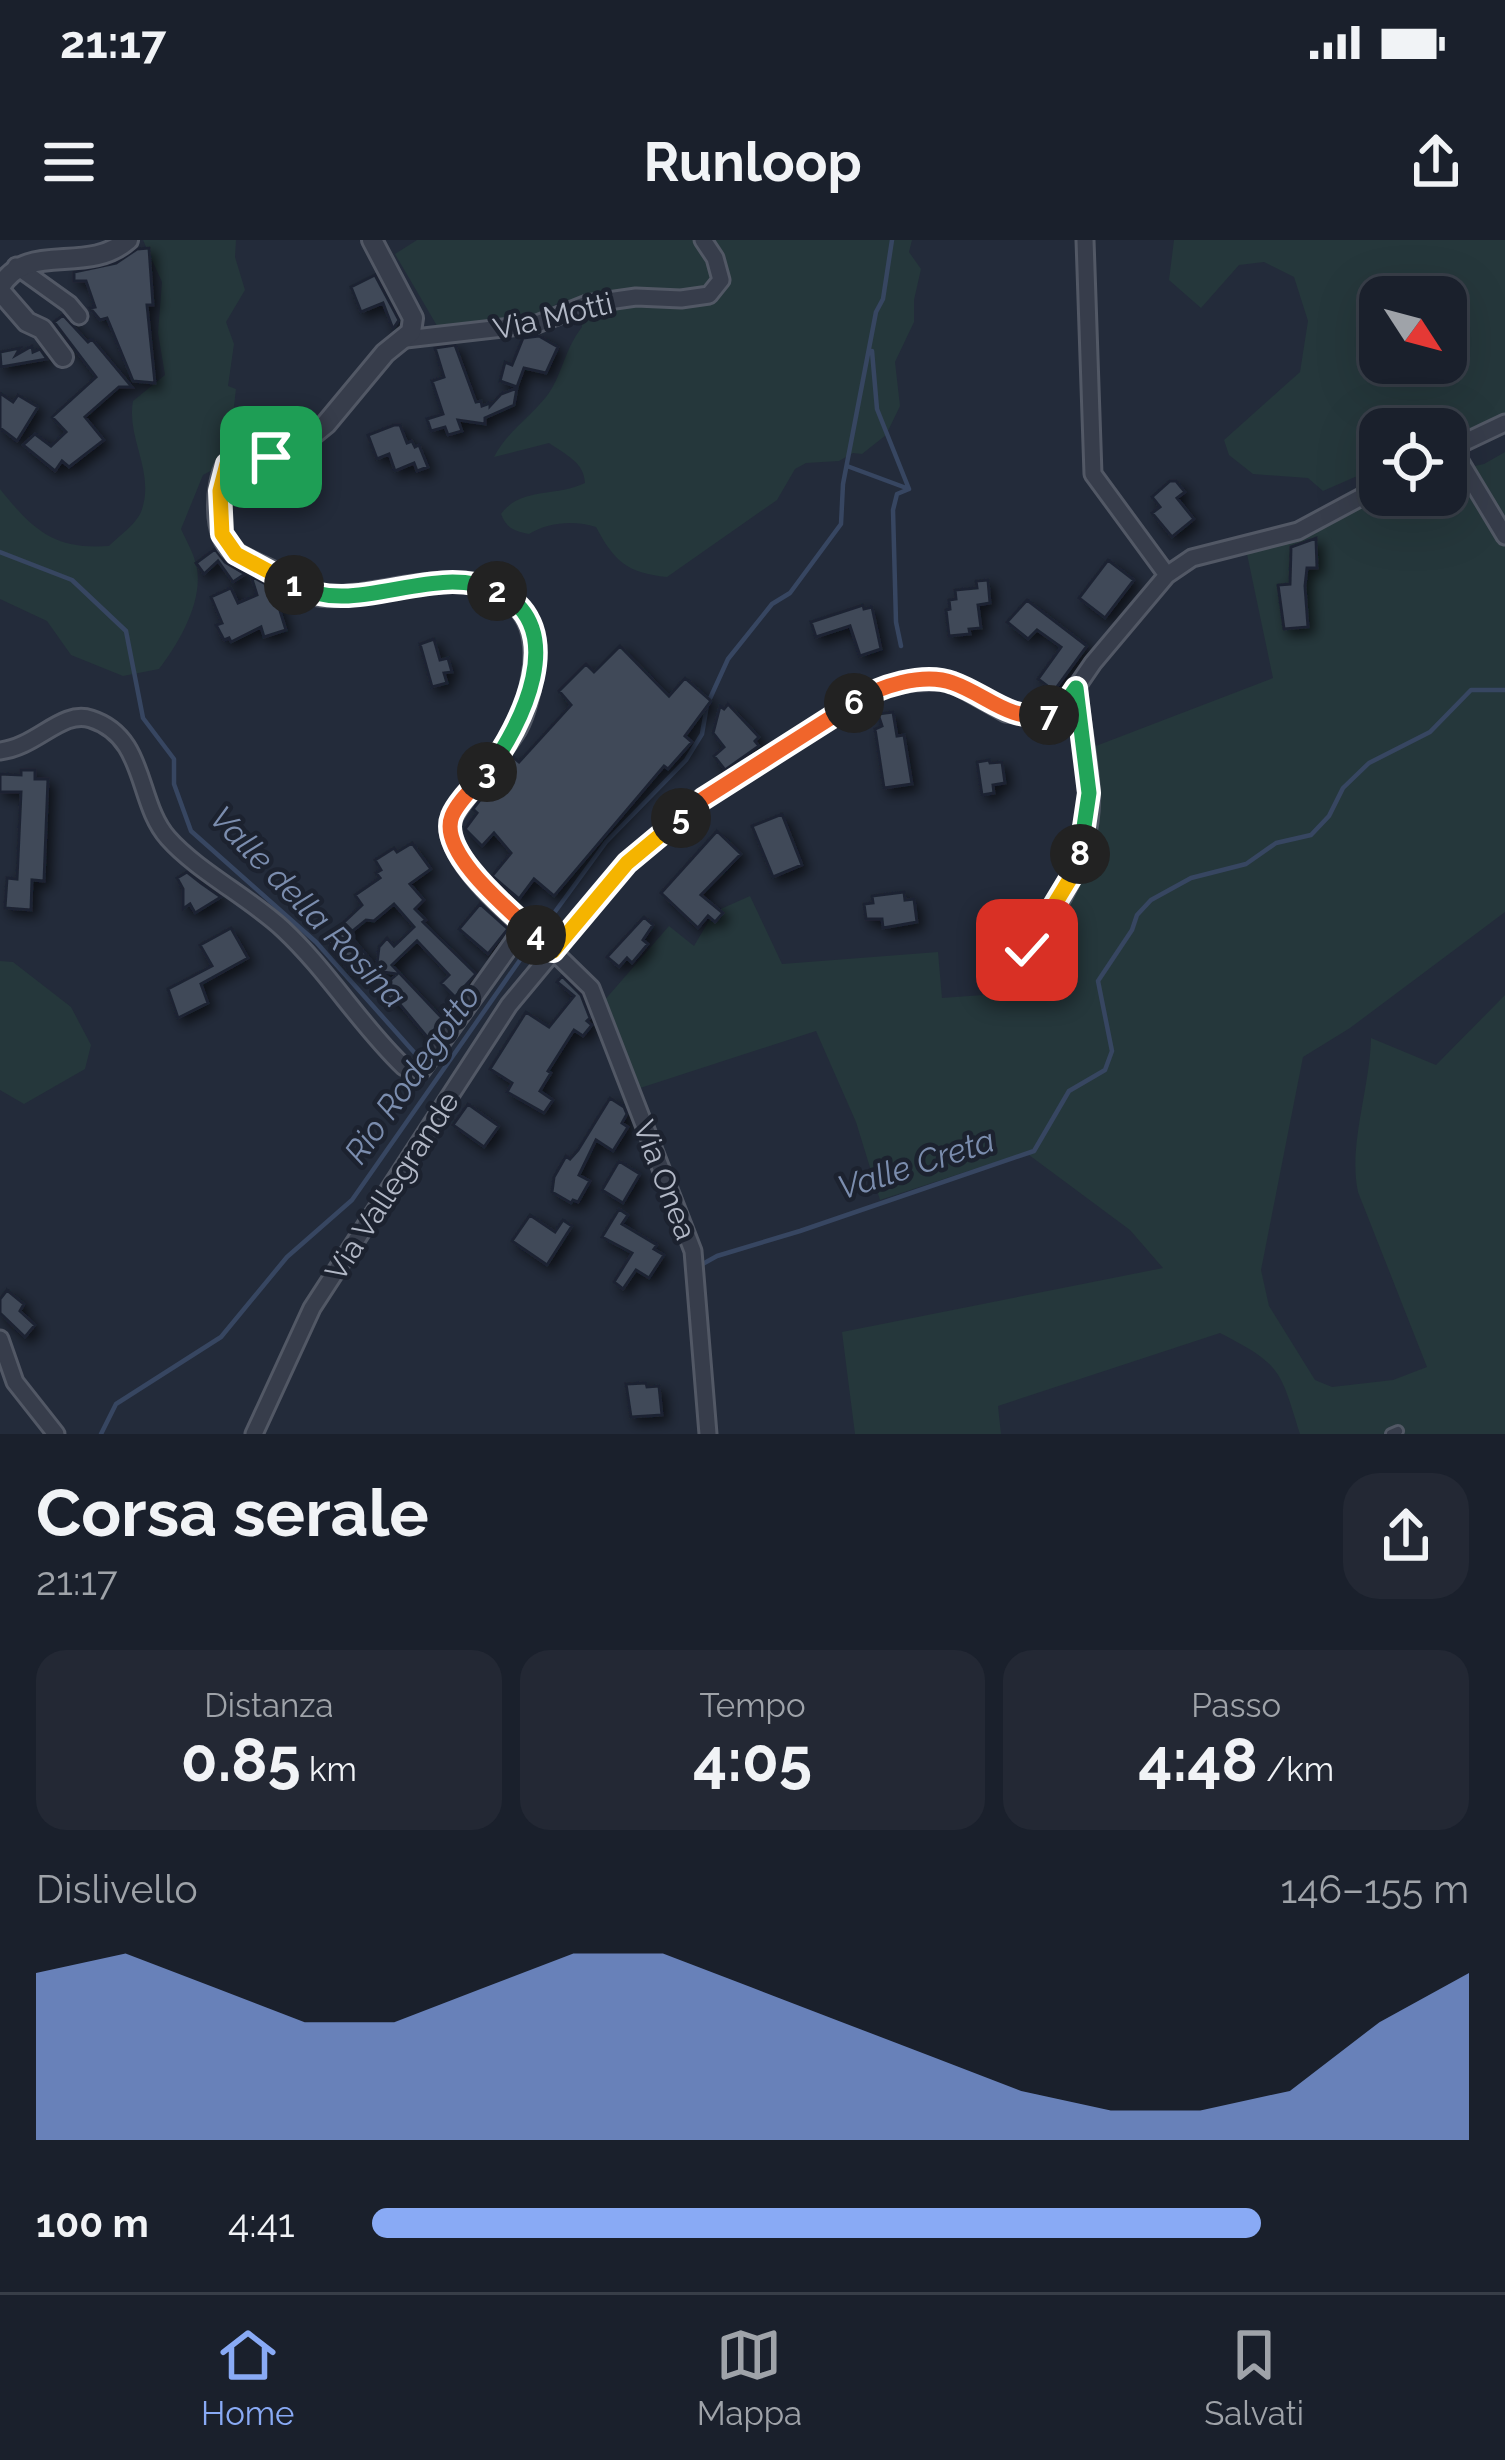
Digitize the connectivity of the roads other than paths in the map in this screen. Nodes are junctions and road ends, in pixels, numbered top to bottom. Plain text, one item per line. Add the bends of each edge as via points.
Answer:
1 (128, 240) edge
2 (372, 240) edge
3 (703, 240) edge
4 (1085, 240) edge
5 (16, 266) junction
6 (0, 289) edge
7 (79, 316) dead end
8 (406, 339) junction
9 (63, 357) dead end
10 (1505, 423) edge
11 (1467, 441) edge
12 (1467, 477) edge
13 (1359, 498) edge
14 (1505, 536) edge
15 (1167, 575) junction
16 (1076, 688) junction
17 (0, 751) edge
18 (538, 937) junction
19 (995, 982) dead end
20 (0, 1340) edge
21 (56, 1434) edge
22 (254, 1434) edge
23 (708, 1434) edge

1 - 5 street via 72,256 44,251
2 - 8 street via 412,318
3 - 8 street, Via Motti via 721,280 709,295 603,302 537,324
4 - 15 street via 1093,474
5 - 6 street
5 - 7 street
6 - 9 street
8 - 18 street via 289,454 227,464 222,534 236,554 313,595 469,584 521,608 536,647 521,718 450,822 476,878
10 - 11 street
12 - 14 street
13 - 15 street via 1298,531 1192,558
15 - 16 street
16 - 18 street via 1058,714 1037,717 1006,712 949,681 873,690 703,799
16 - 19 street via 1089,793 1083,846 1044,925
17 - 18 street via 24,747 75,717 114,731 140,768 167,838 281,927 404,1067 425,1065
18 - 22 street, Via Vallegrande via 509,1005 312,1308
18 - 23 street, Via Onea via 591,988 693,1251
20 - 21 street via 15,1382

